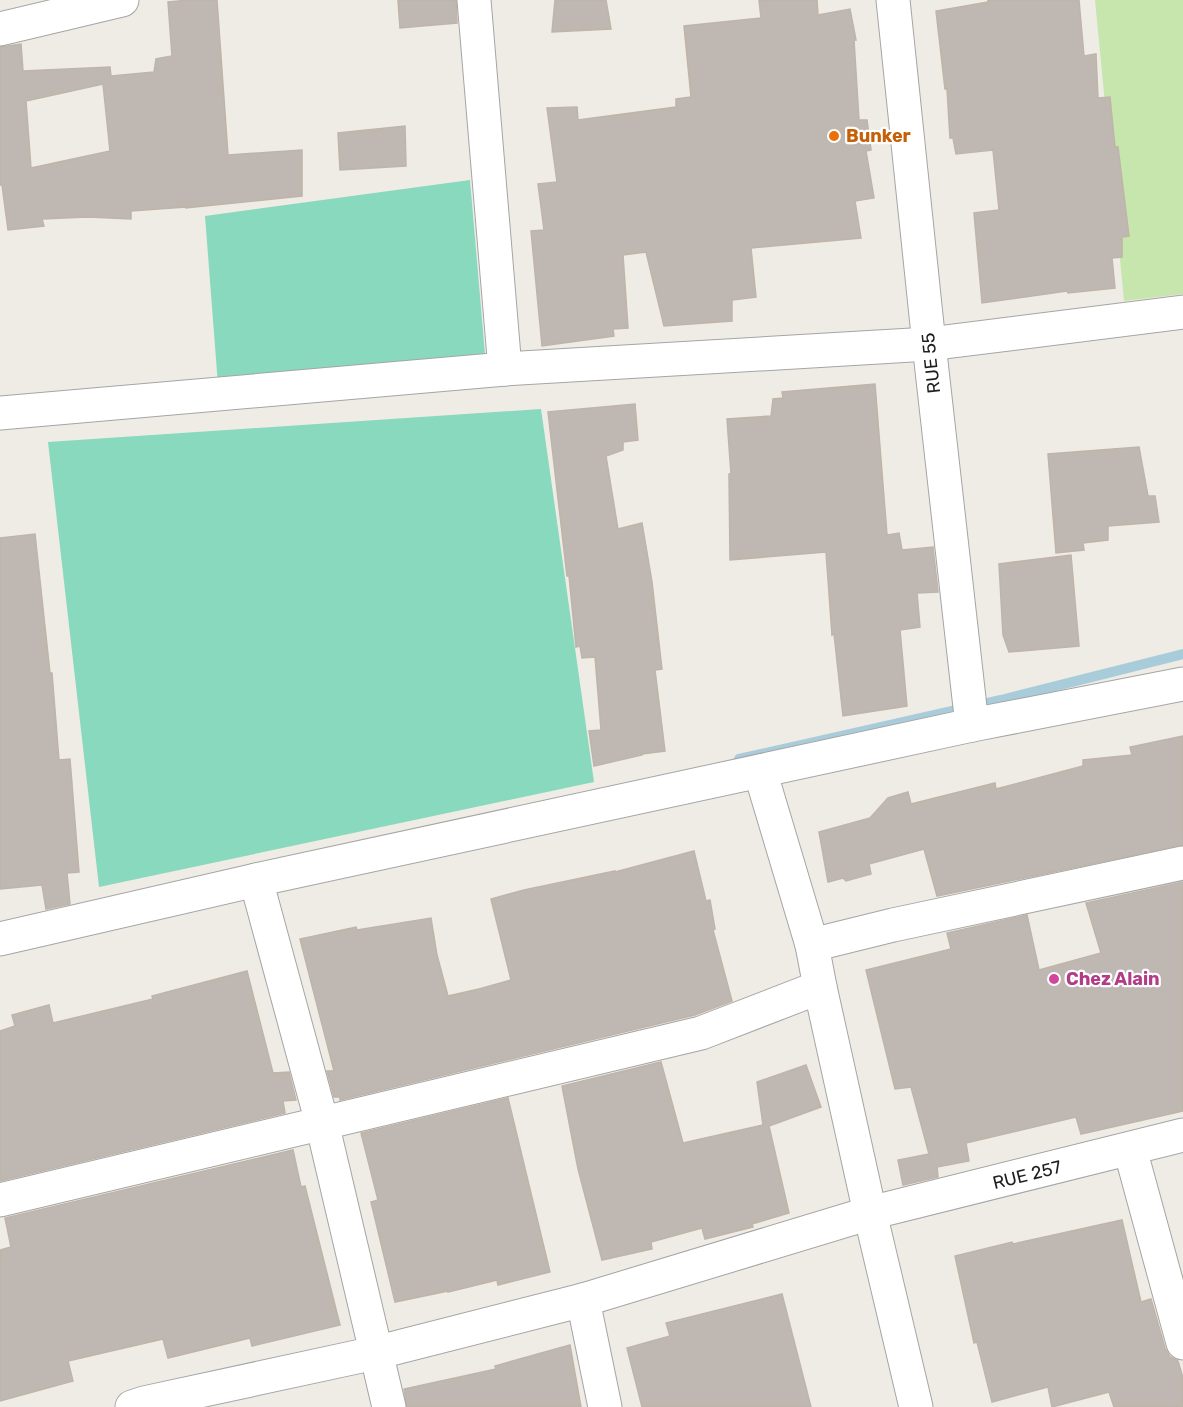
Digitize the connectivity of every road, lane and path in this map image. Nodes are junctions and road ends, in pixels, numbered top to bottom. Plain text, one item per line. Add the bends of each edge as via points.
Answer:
1 (122, 0) edge
2 (474, 0) edge
3 (893, 0) edge
4 (0, 30) edge
5 (1183, 312) edge
6 (929, 344) junction
7 (505, 369) junction
8 (0, 413) edge
9 (1183, 684) edge
10 (972, 725) junction
11 (760, 771) junction
12 (1183, 863) edge
13 (256, 880) junction
14 (0, 939) edge
15 (812, 945) junction
16 (820, 987) junction
17 (322, 1123) junction
18 (1183, 1136) edge
19 (1130, 1149) junction
20 (0, 1200) edge
21 (870, 1213) junction
22 (584, 1300) junction
23 (1183, 1343) edge
24 (375, 1353) junction
25 (141, 1406) edge
26 (389, 1407) edge
27 (605, 1407) edge
28 (916, 1407) edge

1 - 4 street
2 - 7 street
3 - 6 street, RUE 55
5 - 6 street
6 - 7 street
6 - 10 street, RUE 55
7 - 8 street
9 - 10 street
10 - 11 street
11 - 13 street
11 - 15 street
12 - 15 street
13 - 14 street
13 - 17 street
15 - 16 street
16 - 17 street via 701,1033
16 - 21 street
17 - 20 street
17 - 24 street
18 - 19 street, RUE 257
19 - 21 street, RUE 257
19 - 23 street
21 - 22 street, RUE 257
21 - 28 street
22 - 24 street, RUE 257
22 - 27 street
24 - 25 street, RUE 257
24 - 26 street

